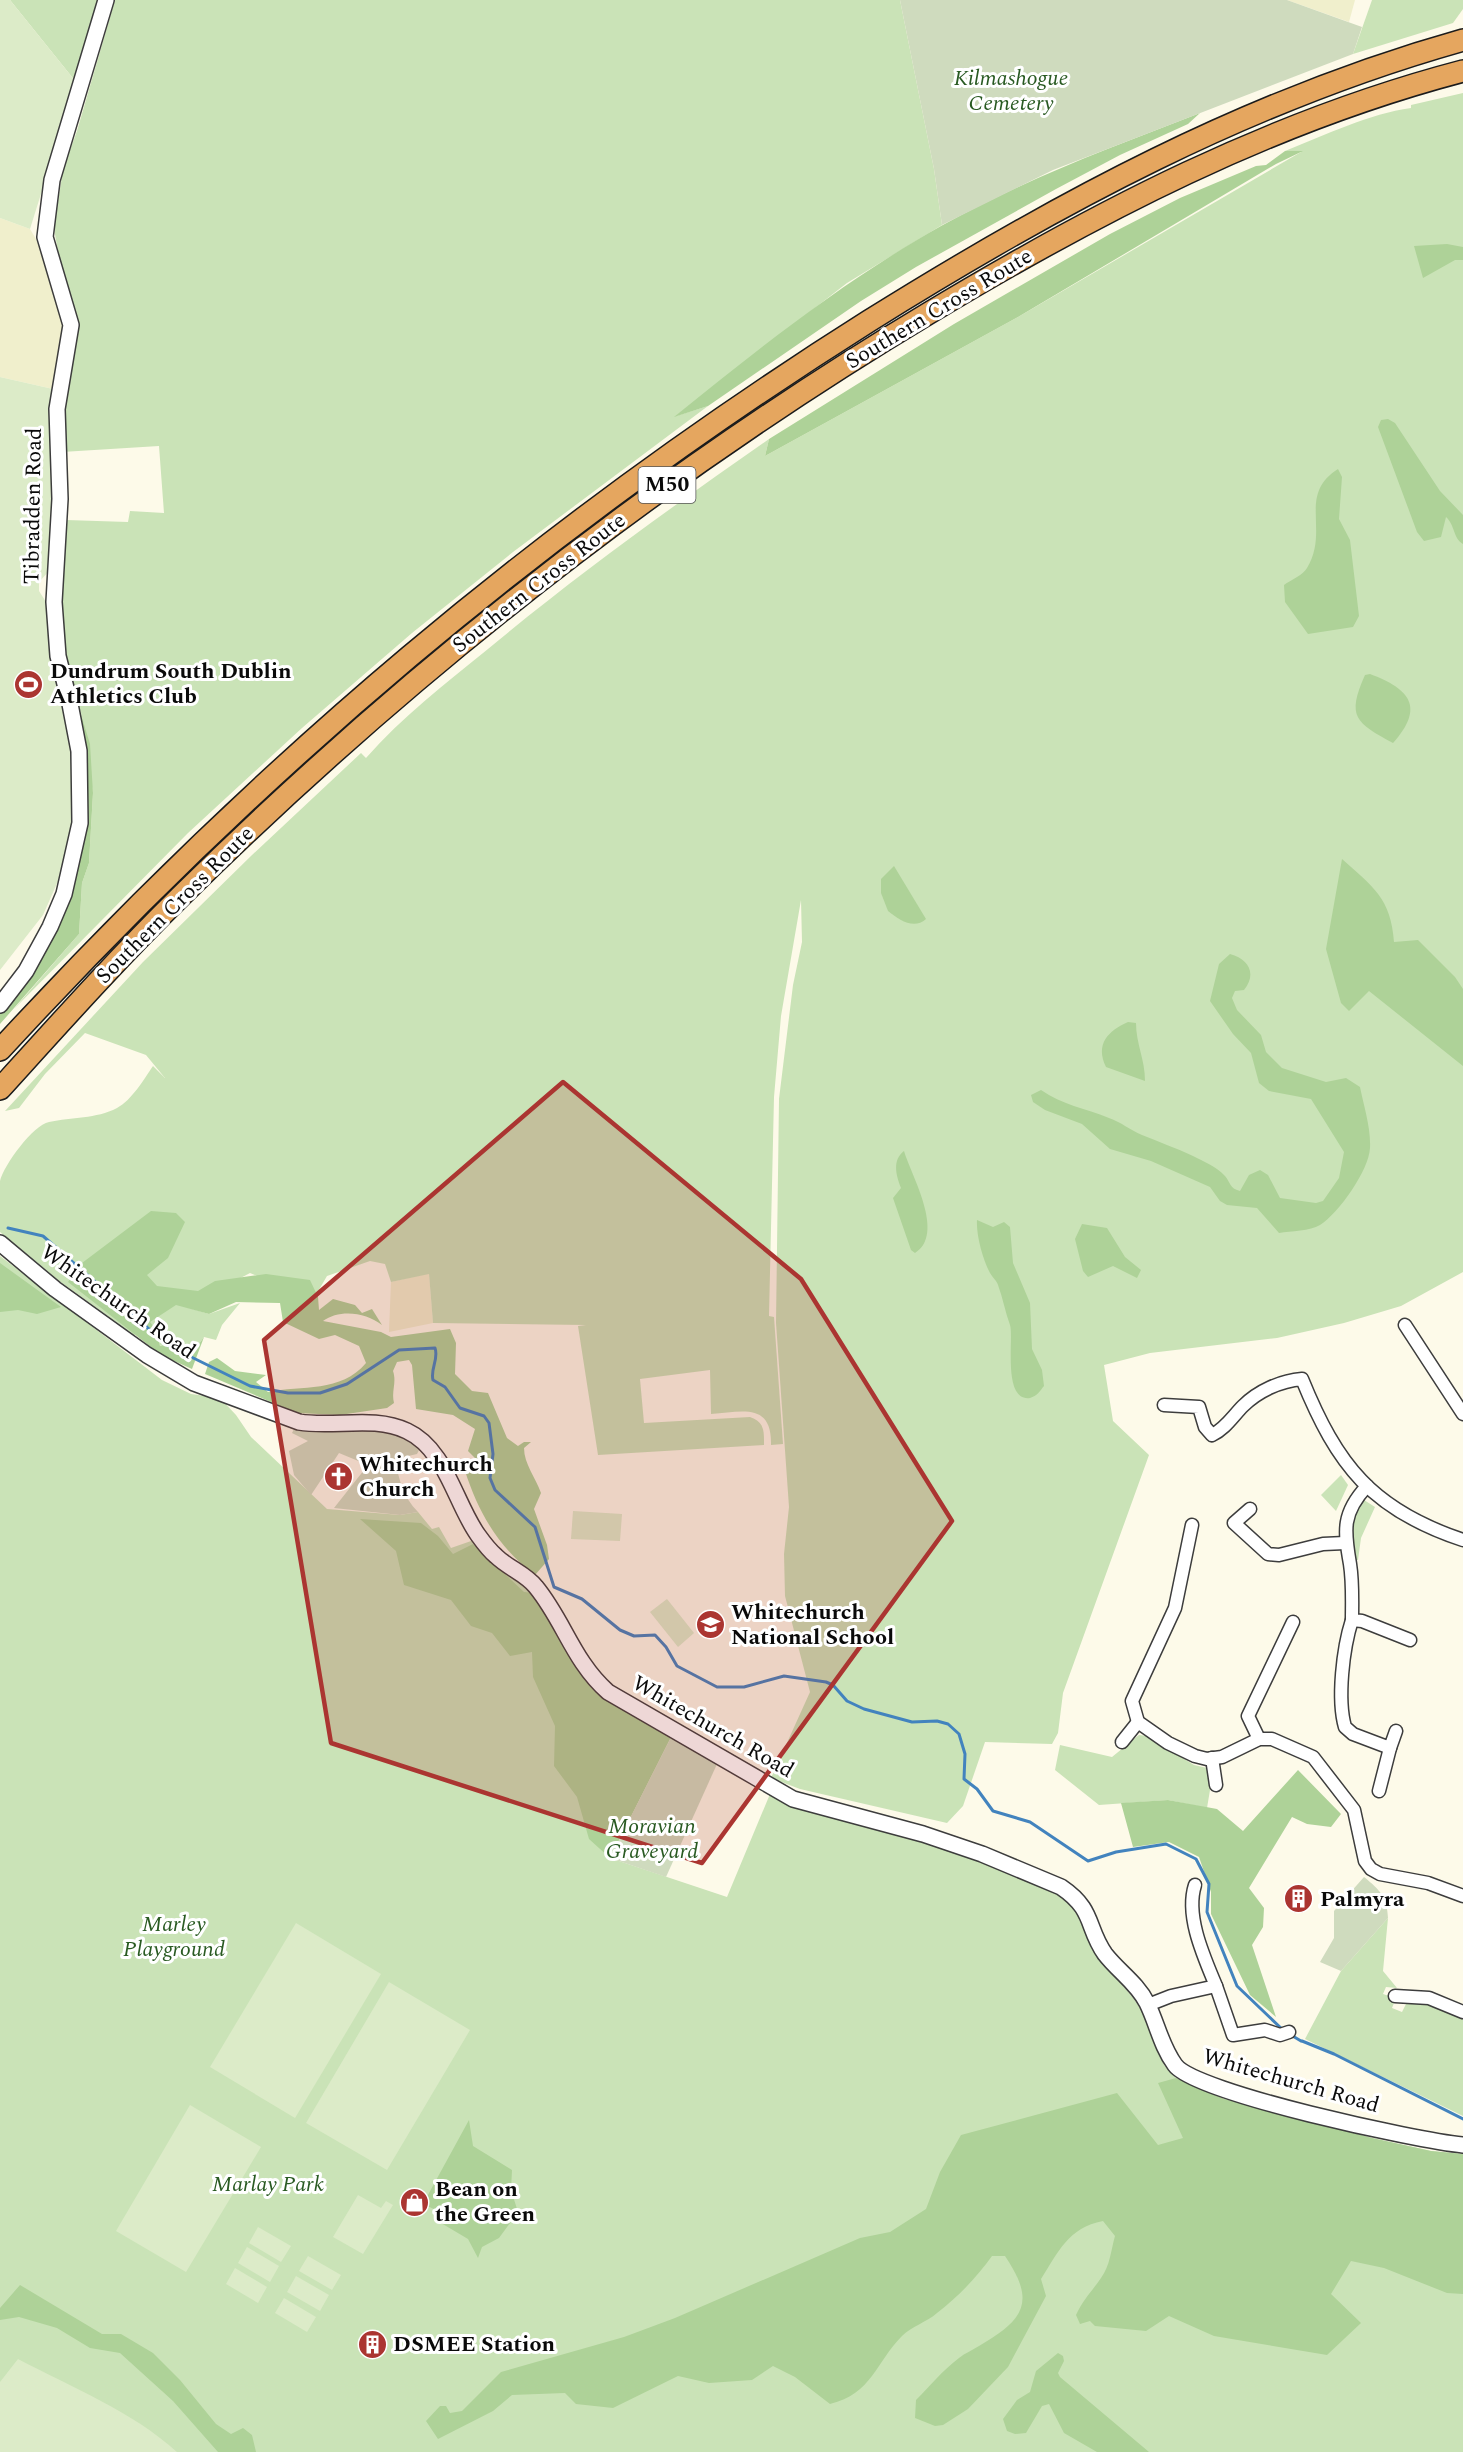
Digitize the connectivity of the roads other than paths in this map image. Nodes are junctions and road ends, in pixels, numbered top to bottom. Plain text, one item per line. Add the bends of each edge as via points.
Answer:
1 (106, 0) edge
2 (1463, 40) edge
3 (1463, 71) edge
4 (0, 1005) edge
5 (0, 1050) edge
6 (0, 1089) edge
7 (0, 1243) edge
8 (1405, 1325) dead end
9 (1164, 1406) dead end
10 (1461, 1407) edge
11 (1367, 1486) junction
12 (1250, 1509) dead end
13 (1192, 1526) dead end
14 (1463, 1540) edge
15 (1345, 1543) junction
16 (1352, 1620) junction
17 (1293, 1622) dead end
18 (1410, 1640) dead end
19 (1138, 1722) junction
20 (1396, 1731) dead end
21 (1259, 1739) junction
22 (1122, 1742) dead end
23 (1390, 1748) junction
24 (1212, 1758) junction
25 (1216, 1785) dead end
26 (1379, 1791) dead end
27 (1195, 1885) dead end
28 (1463, 1896) edge
29 (1216, 1986) junction
30 (1395, 1996) dead end
31 (1148, 2005) junction
32 (1463, 2012) edge
33 (1288, 2033) dead end
34 (1463, 2145) edge

1 - 4 street, Tibradden Road via 52,180 45,237 71,325 57,409 60,499 54,602 58,656 79,751 80,823 64,894 50,927 26,971
2 - 5 highway, Southern Cross Route / M50 via 1324,84 1201,135 1113,180 938,278 652,465 451,620 301,749 122,920
3 - 6 highway, Southern Cross Route / M50 via 1324,113 1234,149 1144,194 1004,268 924,316 706,457 565,561 353,735 180,898
7 - 31 street, Whitechurch Road via 55,1289 147,1355 194,1383 299,1422 386,1425 422,1440 433,1452 477,1534 496,1556 535,1586 578,1658 608,1692 793,1799 923,1833 1060,1887 1087,1912 1104,1953
8 - 10 street
9 - 11 street via 1199,1407 1204,1427 1212,1435 1257,1395 1302,1379 1323,1430 1350,1470
11 - 14 street via 1405,1515
11 - 15 street via 1350,1507
12 - 15 street via 1234,1523 1268,1554
13 - 19 street via 1175,1608 1132,1701
15 - 16 street
16 - 18 street
16 - 23 street via 1341,1708 1345,1727
17 - 21 street via 1248,1716
19 - 22 street
19 - 24 street via 1168,1743 1195,1756
20 - 23 street
21 - 24 street via 1231,1754
21 - 28 street via 1298,1748 1328,1773 1354,1810 1365,1861 1371,1869 1380,1875 1428,1883
23 - 26 street
24 - 25 street
27 - 29 street via 1190,1898 1202,1954
29 - 31 street
29 - 33 street via 1233,2035 1265,2030
30 - 32 street via 1429,1998
31 - 34 street, Whitechurch Road via 1171,2059 1194,2079 1224,2091 1362,2127

